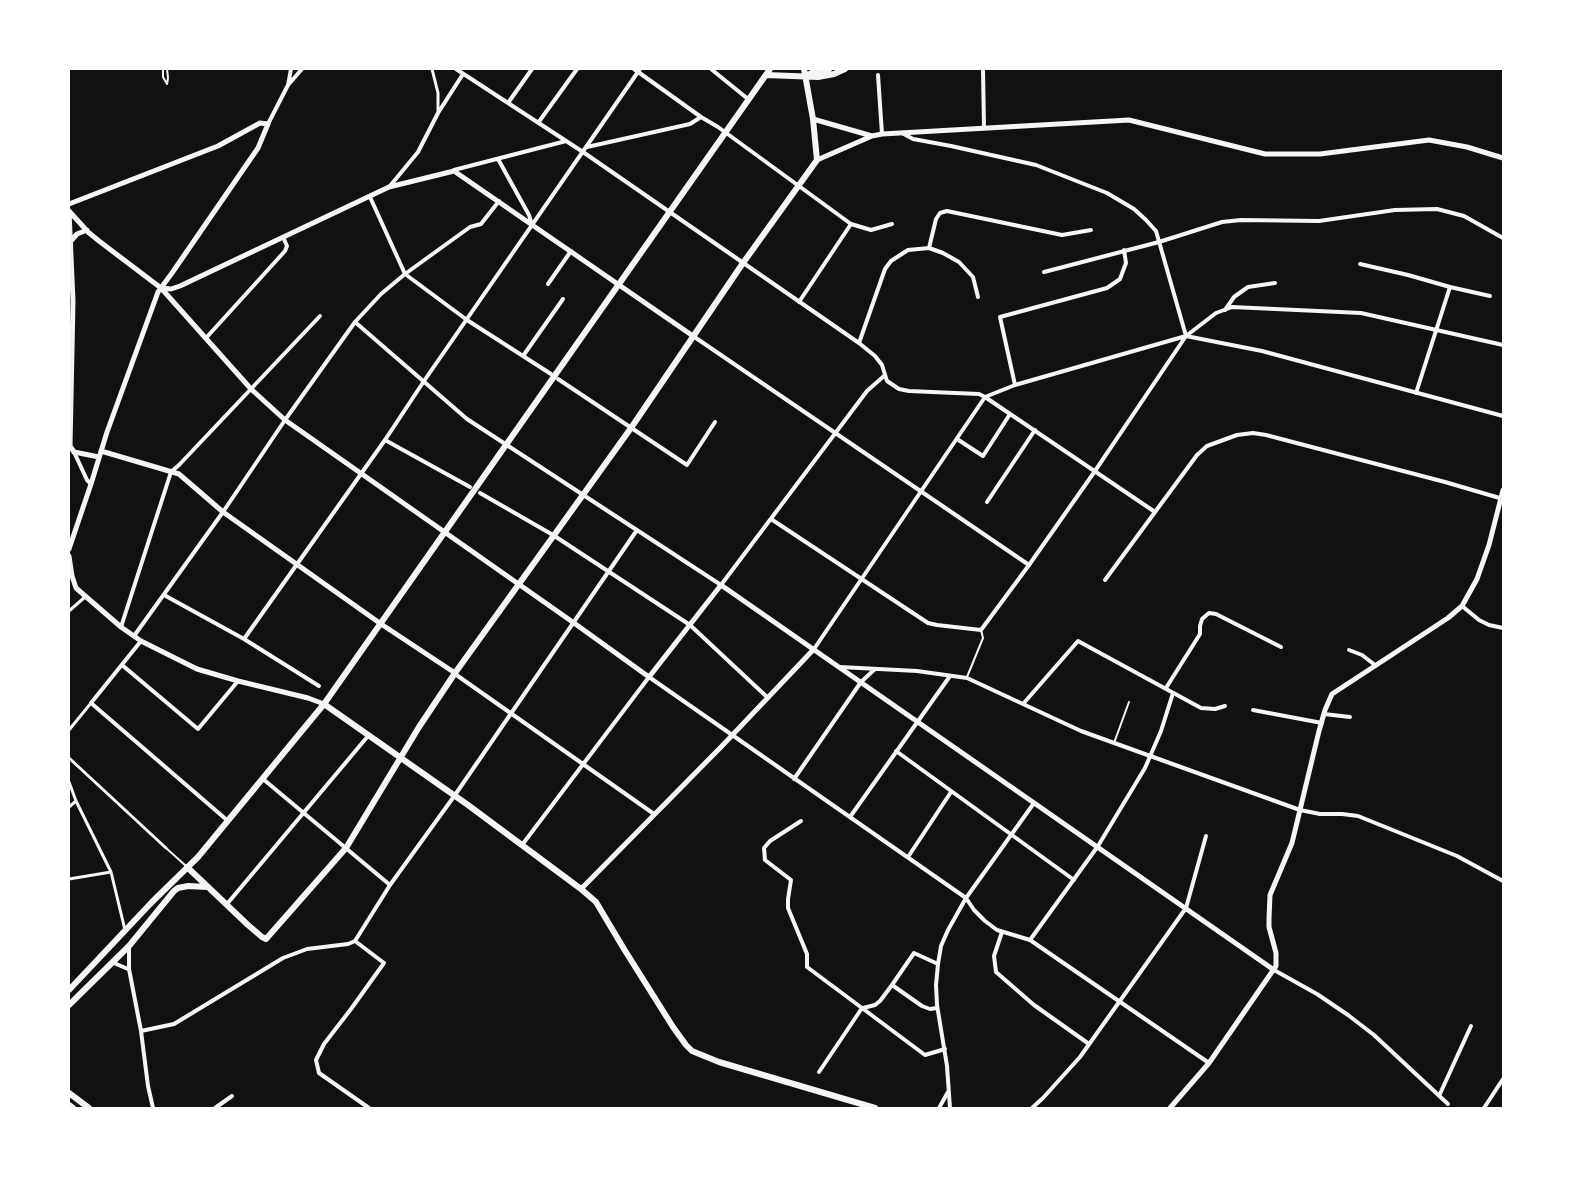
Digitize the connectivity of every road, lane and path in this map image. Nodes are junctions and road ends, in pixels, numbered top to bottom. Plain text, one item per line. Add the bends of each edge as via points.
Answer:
1 (291, 69) edge
2 (302, 69) edge
3 (432, 69) edge
4 (532, 69) edge
5 (577, 69) edge
6 (711, 69) edge
7 (800, 69) edge
8 (823, 69) edge
9 (844, 69) edge
10 (983, 69) edge
11 (458, 70) edge
12 (637, 70) edge
13 (768, 72) edge
14 (805, 73) edge
15 (463, 74) junction
16 (878, 75) dead end
17 (288, 85) junction
18 (748, 99) junction
19 (508, 102) junction
20 (438, 113) junction
21 (701, 117) junction
22 (813, 119) junction
23 (538, 123) junction
24 (268, 124) junction
25 (984, 128) junction
26 (725, 132) junction
27 (900, 132) junction
28 (882, 134) junction
29 (872, 136) junction
30 (567, 141) junction
31 (586, 147) junction
32 (583, 152) junction
33 (1503, 158) edge
34 (498, 159) junction
35 (817, 160) junction
36 (454, 171) junction
37 (797, 186) junction
38 (389, 187) junction
39 (370, 197) junction
40 (499, 201) junction
41 (69, 204) edge
42 (69, 210) edge
43 (670, 212) junction
44 (851, 224) junction
45 (892, 224) dead end
46 (532, 225) junction
47 (87, 230) junction
48 (1091, 230) dead end
49 (283, 237) junction
50 (1503, 238) edge
51 (70, 242) edge
52 (1159, 242) junction
53 (929, 248) junction
54 (1124, 250) junction
55 (570, 251) junction
56 (742, 263) junction
57 (1360, 264) dead end
58 (1044, 272) dead end
59 (405, 274) junction
60 (1275, 283) dead end
61 (548, 284) dead end
62 (619, 285) junction
63 (1450, 287) junction
64 (161, 288) junction
65 (1490, 296) dead end
66 (978, 297) dead end
67 (563, 299) dead end
68 (799, 302) junction
69 (1224, 310) junction
70 (320, 316) dead end
71 (467, 320) junction
72 (355, 321) junction
73 (1437, 329) junction
74 (693, 336) junction
75 (1186, 336) junction
76 (206, 338) junction
77 (859, 344) junction
78 (1503, 345) edge
79 (524, 356) junction
80 (551, 374) dead end
81 (885, 376) junction
82 (558, 379) dead end
83 (424, 381) junction
84 (1015, 385) junction
85 (251, 389) junction
86 (1416, 393) junction
87 (985, 397) junction
88 (1010, 414) junction
89 (1503, 416) edge
90 (285, 420) junction
91 (715, 422) dead end
92 (631, 428) junction
93 (1035, 430) junction
94 (835, 433) junction
95 (957, 439) junction
96 (386, 440) junction
97 (507, 445) junction
98 (71, 449) edge
99 (100, 454) junction
100 (1095, 471) junction
101 (171, 472) junction
102 (361, 474) junction
103 (91, 484) junction
104 (470, 487) dead end
105 (1503, 490) edge
106 (921, 492) junction
107 (480, 493) dead end
108 (583, 495) junction
109 (1502, 499) edge
110 (987, 502) dead end
111 (223, 512) junction
112 (1155, 512) junction
113 (771, 519) junction
114 (637, 530) junction
115 (445, 532) junction
116 (553, 535) junction
117 (69, 549) edge
118 (69, 556) edge
119 (298, 565) junction
120 (1029, 565) junction
121 (609, 571) junction
122 (861, 578) junction
123 (1105, 580) dead end
124 (69, 583) edge
125 (518, 584) junction
126 (721, 585) junction
127 (76, 588) junction
128 (164, 595) junction
129 (84, 597) junction
130 (1462, 606) junction
131 (69, 611) edge
132 (574, 623) junction
133 (381, 624) junction
134 (690, 625) junction
135 (121, 627) junction
136 (1503, 628) edge
137 (981, 630) junction
138 (134, 636) junction
139 (244, 639) junction
140 (141, 641) junction
141 (1281, 647) dead end
142 (814, 649) junction
143 (1349, 650) dead end
144 (122, 665) junction
145 (1376, 665) junction
146 (839, 667) junction
147 (875, 669) junction
148 (455, 674) junction
149 (951, 675) junction
150 (649, 677) junction
151 (967, 678) junction
152 (238, 681) junction
153 (861, 682) junction
154 (319, 686) dead end
155 (1166, 688) junction
156 (1173, 693) junction
157 (767, 697) junction
158 (1129, 702) dead end
159 (91, 703) junction
160 (324, 704) junction
161 (1023, 704) junction
162 (1225, 706) dead end
163 (1253, 710) dead end
164 (511, 713) junction
165 (1324, 714) junction
166 (1350, 717) dead end
167 (917, 721) junction
168 (1322, 723) junction
169 (69, 730) edge
170 (732, 735) junction
171 (368, 736) junction
172 (1114, 743) junction
173 (896, 752) junction
174 (1151, 756) junction
175 (400, 757) junction
176 (69, 758) edge
177 (583, 765) junction
178 (794, 778) junction
179 (263, 779) junction
180 (69, 782) edge
181 (951, 792) junction
182 (455, 795) junction
183 (76, 801) junction
184 (1034, 802) junction
185 (69, 807) edge
186 (1300, 810) junction
187 (304, 813) junction
188 (654, 814) junction
189 (850, 817) junction
190 (228, 821) junction
191 (801, 821) dead end
192 (1011, 835) junction
193 (1206, 837) dead end
194 (522, 845) junction
195 (1098, 846) junction
196 (166, 848) joint
197 (346, 848) junction
198 (908, 857) junction
199 (187, 867) junction
200 (111, 872) junction
201 (69, 879) edge
202 (1074, 880) junction
203 (1503, 881) edge
204 (390, 885) junction
205 (208, 887) junction
206 (581, 889) junction
207 (966, 898) junction
208 (226, 905) junction
209 (1186, 908) junction
210 (125, 931) junction
211 (1002, 932) junction
212 (1030, 940) junction
213 (355, 941) junction
214 (129, 946) junction
215 (114, 963) junction
216 (938, 964) junction
217 (129, 969) junction
218 (1274, 970) junction
219 (892, 985) junction
220 (69, 990) edge
221 (1120, 1002) junction
222 (69, 1005) edge
223 (862, 1008) junction
224 (938, 1008) junction
225 (1471, 1026) dead end
226 (141, 1031) junction
227 (1089, 1044) junction
228 (945, 1049) junction
229 (1209, 1063) junction
230 (819, 1072) dead end
231 (1503, 1079) edge
232 (948, 1091) junction
233 (69, 1093) edge
234 (232, 1096) dead end
235 (1439, 1096) junction
236 (1448, 1104) dead end
237 (69, 1105) edge
238 (73, 1108) edge
239 (89, 1108) edge
240 (153, 1108) edge
241 (214, 1108) edge
242 (369, 1108) edge
243 (874, 1108) edge
244 (939, 1108) edge
245 (950, 1108) edge
246 (1032, 1108) edge
247 (1170, 1108) edge
248 (1484, 1108) edge

1 - 17 street
2 - 17 street
3 - 20 street
4 - 19 street
5 - 23 street
6 - 18 street
7 - 14 main road
8 - 14 main road
9 - 14 main road via 826,75
10 - 25 street
11 - 15 street
12 - 21 street
12 - 31 street
13 - 14 main road
13 - 18 main road
14 - 22 main road
15 - 19 street
15 - 20 street
16 - 28 street
17 - 24 street
18 - 26 main road
19 - 23 street
20 - 38 street via 418,152
21 - 26 street
21 - 31 street via 690,124
22 - 29 street
22 - 35 main road
23 - 30 street
24 - 41 street via 260,123 218,146
24 - 64 street via 258,148
25 - 27 street
25 - 33 street via 1129,120 1265,154 1320,154 1429,140
26 - 37 street
26 - 43 main road
27 - 28 street
27 - 52 street via 913,139 1036,165 1107,193 1146,220 1156,231
28 - 29 street
29 - 35 street
30 - 32 street
30 - 34 street
31 - 32 street
32 - 43 street
32 - 46 street
34 - 36 street
34 - 46 street
35 - 37 main road
36 - 38 street
36 - 40 street
37 - 44 street
37 - 56 main road
38 - 39 street
39 - 49 street
39 - 59 street
40 - 46 street
40 - 59 street via 481,224 470,227
42 - 47 street
42 - 51 street
43 - 56 street
43 - 62 main road
44 - 45 street via 871,230
44 - 68 street
46 - 55 street
46 - 71 street
47 - 51 street
47 - 64 street
48 - 53 street via 1062,235 946,211 936,219
49 - 64 street via 180,286
49 - 76 street via 285,251
50 - 52 street via 1464,216 1437,209 1395,210 1319,221 1222,222
51 - 98 street
52 - 54 street
52 - 75 street
53 - 66 street via 960,262 973,277
53 - 77 street via 908,250 891,261 880,280
54 - 58 street
54 - 84 street via 1126,263 1120,279 1107,288 1000,317
55 - 61 street
55 - 62 street
56 - 68 street
56 - 74 main road
57 - 63 street
59 - 71 street
59 - 72 street
60 - 69 street via 1248,287
62 - 74 street
62 - 97 main road
63 - 65 street
63 - 73 street
64 - 76 street
64 - 99 street
67 - 79 street
68 - 77 street
69 - 73 street via 1232,307 1361,313
69 - 75 street
70 - 85 street
71 - 79 street
71 - 83 street
72 - 83 street
72 - 90 street
73 - 78 street
73 - 86 street
74 - 92 main road
74 - 94 street
75 - 84 street
75 - 86 street via 1262,351
75 - 100 street
76 - 85 street
77 - 81 street via 875,356
79 - 80 street
81 - 87 street via 899,389
81 - 94 street via 867,391
82 - 92 street
83 - 96 street
83 - 97 street via 461,414
84 - 87 street
85 - 90 street
85 - 101 street
86 - 89 street
87 - 88 street
87 - 95 street
88 - 93 street
88 - 95 street via 983,456
90 - 102 street
90 - 111 street
91 - 92 street via 687,465
92 - 108 main road
93 - 100 street
93 - 110 street
94 - 106 street
94 - 113 street
95 - 106 street
96 - 102 street
96 - 104 street
97 - 108 street
97 - 115 main road
98 - 99 street
98 - 103 street
99 - 101 street
99 - 103 street
100 - 112 street
100 - 120 street
101 - 111 street
101 - 135 street
102 - 115 street
102 - 119 street
103 - 117 street
105 - 109 street
106 - 120 street
106 - 122 street
107 - 116 street
108 - 114 street
108 - 116 main road
109 - 112 street via 1253,434 1237,435 1197,454
109 - 130 street via 1478,579
111 - 119 street
111 - 128 street
112 - 123 street
113 - 122 street
113 - 126 street
114 - 121 street
114 - 126 street
115 - 125 street
115 - 133 main road
116 - 121 street
116 - 125 main road
118 - 127 street
119 - 133 street
119 - 139 street
120 - 137 street
121 - 132 street
121 - 134 street
122 - 137 street via 928,622
122 - 142 street
124 - 127 street
125 - 132 street
125 - 148 main road
126 - 134 street
126 - 142 street
127 - 129 street
128 - 138 street
128 - 139 street
129 - 131 street
129 - 135 street
130 - 136 street via 1479,620
130 - 145 street
132 - 150 street
132 - 164 street
133 - 148 street
133 - 160 main road
134 - 150 street
134 - 157 street
135 - 138 street
137 - 151 lane via 983,638
138 - 140 street
139 - 154 street
140 - 144 street
140 - 152 street via 197,669
141 - 155 street via 1209,614 1202,619 1200,634
142 - 146 street
142 - 157 street
143 - 145 street
144 - 152 street via 198,729
144 - 159 street
145 - 165 street via 1336,690
146 - 147 street
146 - 153 street
147 - 149 street
147 - 153 street
148 - 164 street
148 - 175 main road
149 - 151 street
149 - 167 street
150 - 170 street
150 - 177 street
151 - 161 street
152 - 160 street
153 - 167 street
153 - 178 street
155 - 156 street
155 - 161 street via 1078,640
156 - 162 street via 1201,708
156 - 174 street
157 - 170 street
158 - 172 lane
159 - 169 street
159 - 190 street
160 - 171 main road
160 - 179 main road
161 - 172 street
163 - 168 street
164 - 177 street
164 - 182 street
165 - 166 street
165 - 168 street
167 - 173 street
167 - 184 street
168 - 186 street
170 - 178 street
170 - 188 street
171 - 175 main road
171 - 187 street
172 - 174 street
173 - 181 street
173 - 189 street
174 - 186 street
174 - 195 street
175 - 182 main road
175 - 197 main road
176 - 196 street
177 - 188 street
177 - 194 street
178 - 189 street
179 - 187 street
179 - 190 main road
180 - 183 street
181 - 192 street
181 - 198 street
182 - 194 main road
182 - 204 street
183 - 185 street
183 - 200 street
184 - 192 street
184 - 195 street
186 - 203 street via 1358,816 1457,856
186 - 218 street via 1289,852 1270,896 1269,919 1277,959
187 - 197 street
187 - 208 street
188 - 206 street
189 - 198 street
190 - 199 main road
191 - 223 street via 770,841 764,848 765,860 791,880 788,908 807,954 807,967
192 - 202 street
192 - 207 street
193 - 209 street
194 - 206 main road
195 - 202 street
195 - 209 street
196 - 199 lane
197 - 204 street
197 - 208 main road via 266,939
198 - 207 street
199 - 205 main road
199 - 210 main road
200 - 201 street
200 - 210 street
202 - 212 street
204 - 213 street
205 - 208 main road
205 - 214 main road via 178,888
206 - 243 main road via 596,902 686,1046 719,1062
207 - 211 street via 985,921
207 - 216 street via 941,946
209 - 218 street
209 - 221 street
210 - 220 main road
211 - 212 street
211 - 227 street via 994,956 996,972
212 - 221 street
213 - 226 street via 307,949 283,958 174,1024
213 - 242 street via 384,963 316,1060 320,1073
214 - 215 main road
214 - 217 street
215 - 217 street
215 - 222 main road
216 - 219 street via 914,952
216 - 224 street
217 - 226 street
218 - 229 street
218 - 235 street via 1348,1015
219 - 223 street via 875,1005
219 - 224 street via 922,1006
221 - 227 street
221 - 229 street
223 - 228 street via 925,1055
223 - 230 street
224 - 228 street
225 - 235 street
226 - 240 street
227 - 246 street
228 - 232 street
229 - 247 street
231 - 248 street
232 - 244 street
232 - 245 street
233 - 239 main road
234 - 241 street
235 - 236 street
237 - 238 main road

